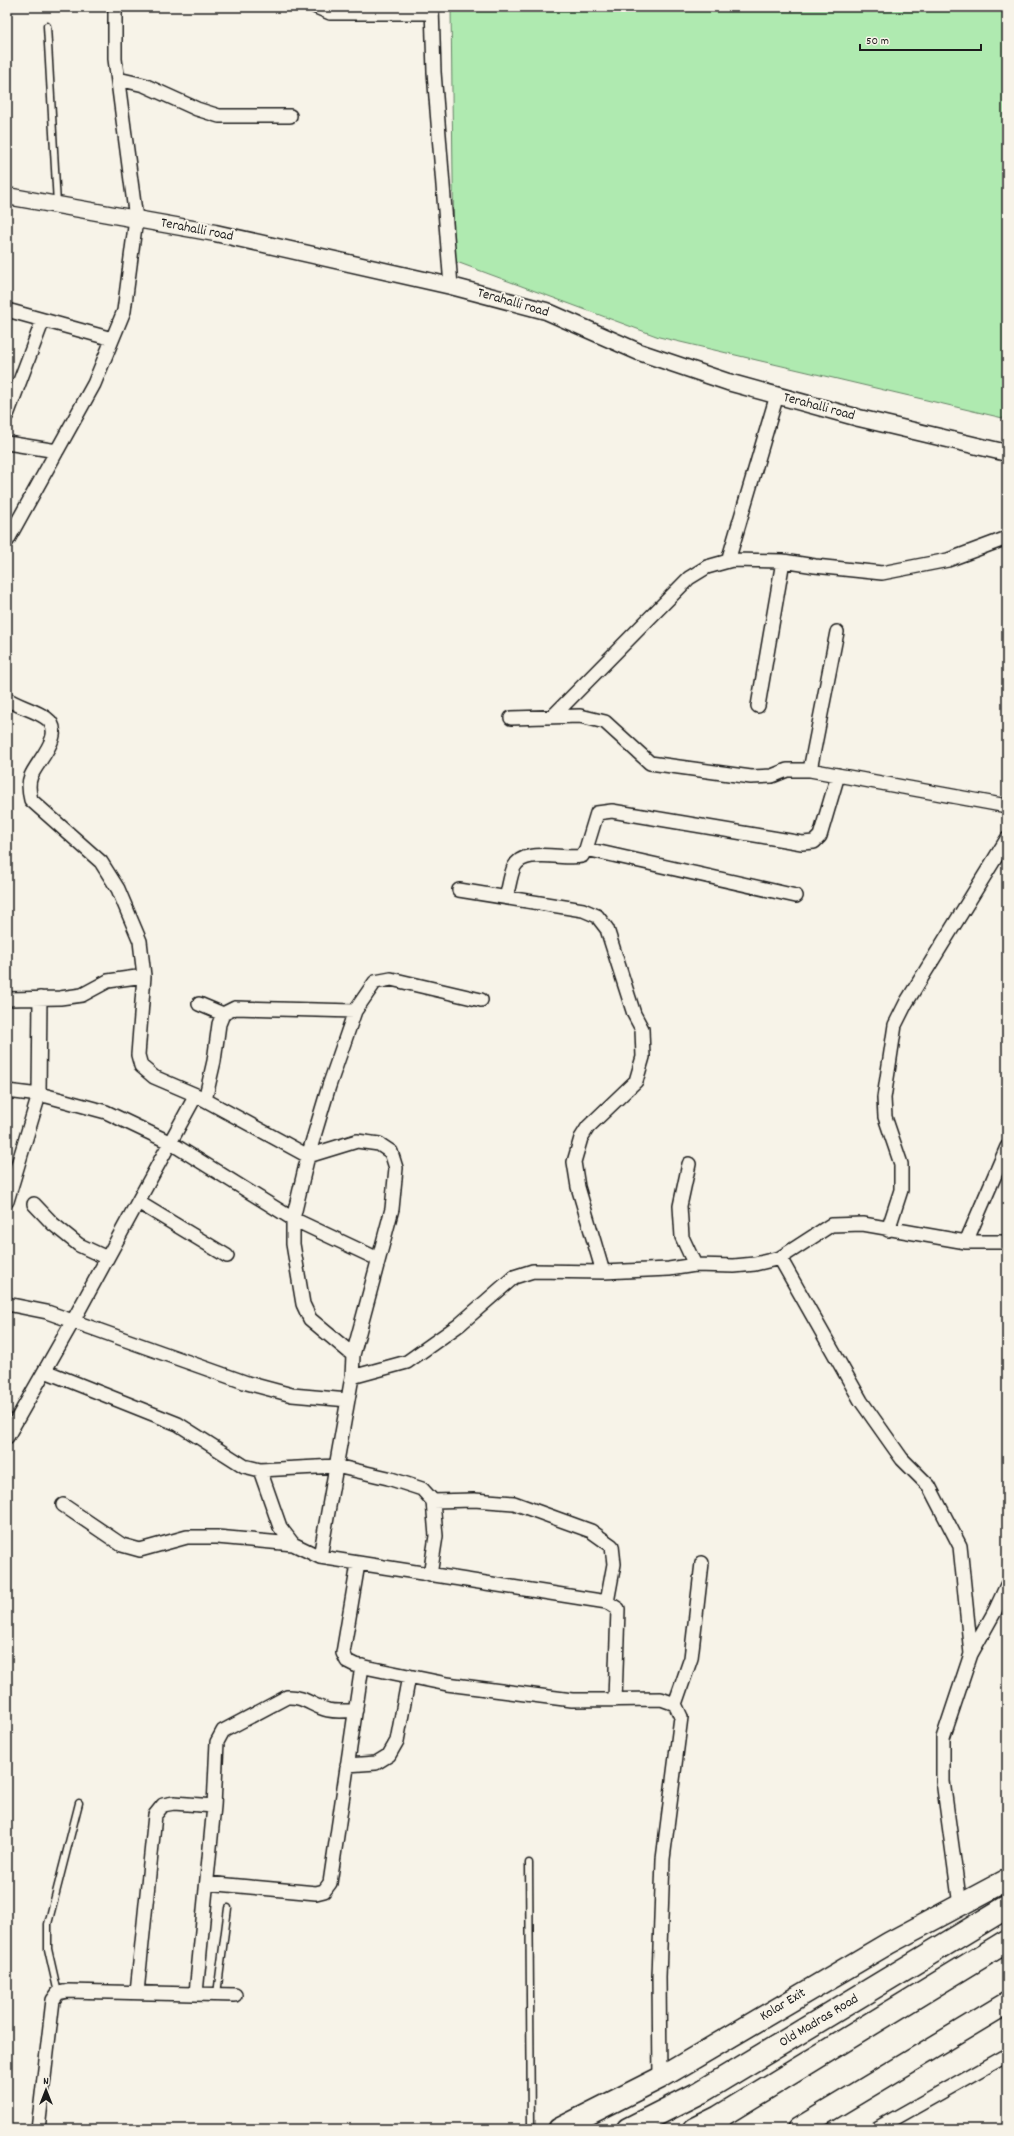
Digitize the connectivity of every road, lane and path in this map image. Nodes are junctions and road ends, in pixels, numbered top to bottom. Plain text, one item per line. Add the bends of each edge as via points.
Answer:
1 (115, 7) edge
2 (316, 7) edge
3 (432, 10) edge
4 (47, 26) dead end
5 (118, 79) junction
6 (290, 116) dead end
7 (7, 196) edge
8 (57, 205) junction
9 (136, 219) junction
10 (451, 286) junction
11 (7, 310) edge
12 (43, 320) junction
13 (112, 339) junction
14 (777, 395) junction
15 (7, 415) edge
16 (7, 443) edge
17 (57, 451) junction
18 (1007, 453) edge
19 (1007, 538) edge
20 (7, 541) edge
21 (728, 561) junction
22 (783, 561) junction
23 (837, 632) dead end
24 (7, 699) edge
25 (758, 706) dead end
26 (552, 717) junction
27 (511, 718) dead end
28 (810, 770) junction
29 (838, 776) junction
30 (1007, 806) edge
31 (1007, 839) edge
32 (586, 849) junction
33 (459, 890) dead end
34 (796, 896) dead end
35 (506, 897) junction
36 (144, 976) junction
37 (40, 998) junction
38 (7, 999) edge
39 (481, 1000) dead end
40 (199, 1004) dead end
41 (355, 1011) junction
42 (223, 1014) junction
43 (7, 1091) edge
44 (39, 1095) junction
45 (200, 1098) junction
46 (171, 1143) junction
47 (1007, 1147) edge
48 (308, 1156) junction
49 (689, 1164) dead end
50 (7, 1201) edge
51 (138, 1202) junction
52 (34, 1204) dead end
53 (293, 1220) junction
54 (888, 1230) junction
55 (966, 1242) junction
56 (1007, 1242) edge
57 (227, 1256) dead end
58 (108, 1258) junction
59 (780, 1258) junction
60 (378, 1259) junction
61 (695, 1265) junction
62 (603, 1272) junction
63 (7, 1304) edge
64 (73, 1321) junction
65 (353, 1355) junction
66 (44, 1371) junction
67 (352, 1377) junction
68 (348, 1400) junction
69 (7, 1437) edge
70 (336, 1466) junction
71 (260, 1470) junction
72 (433, 1501) junction
73 (63, 1505) dead end
74 (293, 1544) junction
75 (320, 1557) junction
76 (702, 1563) dead end
77 (358, 1564) junction
78 (430, 1575) junction
79 (1007, 1585) edge
80 (607, 1602) junction
81 (971, 1654) junction
82 (362, 1666) junction
83 (409, 1676) junction
84 (615, 1700) junction
85 (675, 1704) junction
86 (356, 1710) junction
87 (348, 1765) junction
88 (79, 1803) dead end
89 (214, 1806) junction
90 (529, 1863) dead end
91 (1007, 1880) edge
92 (207, 1883) junction
93 (960, 1905) junction
94 (1007, 1907) edge
95 (228, 1908) dead end
96 (1007, 1941) edge
97 (137, 1992) junction
98 (58, 1993) junction
99 (196, 1994) junction
100 (217, 1994) junction
101 (235, 1995) dead end
102 (1007, 2003) edge
103 (1007, 2055) edge
104 (660, 2078) junction
105 (38, 2129) edge
106 (531, 2129) edge
107 (559, 2129) edge
108 (628, 2129) edge
109 (695, 2129) edge
110 (798, 2129) edge
111 (876, 2129) edge

1 - 5 street via 115,59
2 - 3 street via 330,13
3 - 10 street via 434,72
4 - 8 lane
5 - 6 street via 144,85 219,116
5 - 9 street
7 - 8 street, Terahalli road
8 - 9 street, Terahalli road
9 - 10 street, Terahalli road via 215,233
9 - 13 street via 124,311
10 - 14 street, Terahalli road via 546,311 639,352 728,382
11 - 12 street
12 - 13 street
12 - 15 street
13 - 17 street via 94,384
14 - 18 street, Terahalli road via 859,418
14 - 21 street
16 - 17 street
17 - 20 street
19 - 22 street via 948,560 882,573
21 - 22 street
21 - 26 street via 707,567 689,578
22 - 25 street
23 - 28 street
24 - 36 street via 47,719 52,728 52,740 30,776 28,790 31,800 101,862 118,889 140,941
26 - 27 street
26 - 28 street via 580,716 605,722 650,763 751,777 772,776 787,770
28 - 29 street
29 - 30 street
29 - 32 street via 820,836 814,842 802,843 612,811 597,813
31 - 54 street via 895,1025 886,1085 885,1117 902,1164 901,1190
32 - 34 street
32 - 35 street via 582,856 532,855 519,860 514,868
33 - 35 street
35 - 62 street via 583,910 597,916 607,929 634,1014 642,1029 643,1057 636,1081 588,1127 581,1138 574,1162 578,1187
36 - 37 street via 108,981 82,995
36 - 45 street via 138,1055 140,1066 154,1077
37 - 38 street
37 - 44 street
39 - 41 street via 390,979 374,982
40 - 42 street
41 - 42 street via 235,1008
41 - 48 street
42 - 45 street via 219,1024 214,1060
43 - 44 street
44 - 46 street via 106,1112
44 - 50 street
45 - 46 street
45 - 48 street
46 - 51 street
46 - 53 street
47 - 55 street
48 - 53 street
48 - 60 street via 357,1141 380,1144 391,1152 396,1168 392,1209
49 - 61 street via 680,1206 682,1237
51 - 57 street
51 - 58 street
52 - 58 street via 79,1245
53 - 60 street
53 - 65 street via 293,1244 303,1304 310,1319
54 - 55 street
54 - 59 street via 863,1224 831,1225
55 - 56 street
58 - 64 street
59 - 61 street via 734,1266
59 - 81 street via 861,1401 902,1459 929,1486 960,1546
60 - 65 street
61 - 62 street via 669,1269
62 - 67 street via 533,1271 514,1277 459,1325 407,1362
63 - 64 street via 47,1312
64 - 66 street
64 - 68 street via 247,1383 292,1394
65 - 67 street
66 - 69 street
66 - 71 street via 178,1424 244,1466
67 - 68 street
68 - 70 street
70 - 71 street
70 - 72 street via 422,1489
70 - 75 street
71 - 74 street via 280,1527
72 - 78 street via 436,1536
72 - 80 street via 474,1500 514,1503 591,1531 612,1546 614,1564
73 - 74 street via 122,1545 140,1550 187,1537
74 - 75 street
75 - 77 street
76 - 85 street via 691,1658
77 - 78 street
77 - 82 street via 343,1653 347,1660
78 - 80 street
79 - 81 street
80 - 84 street via 618,1609 619,1620
81 - 93 street via 943,1738 943,1781
82 - 83 street
82 - 86 street
83 - 84 street via 447,1684 572,1700
83 - 87 street via 396,1741 389,1755 376,1762
84 - 85 street via 661,1699
85 - 104 street via 681,1717 662,1859
86 - 87 street
86 - 89 street via 327,1710 298,1696 287,1697 223,1732 217,1742
87 - 92 street via 330,1883 324,1891 316,1893
88 - 98 lane via 48,1924 48,1949
89 - 92 street
89 - 97 street via 174,1803 163,1805 156,1815
90 - 106 lane
91 - 93 main road, Kolar Exit
92 - 99 street
93 - 104 main road, Kolar Exit via 889,1943
94 - 108 highway, Old Madras Road via 701,2092
95 - 100 lane
96 - 109 highway via 719,2117
97 - 98 street
97 - 99 street
98 - 105 street via 53,2000
99 - 100 street
100 - 101 street
102 - 110 main road
103 - 111 street
104 - 107 main road, Kolar Exit

